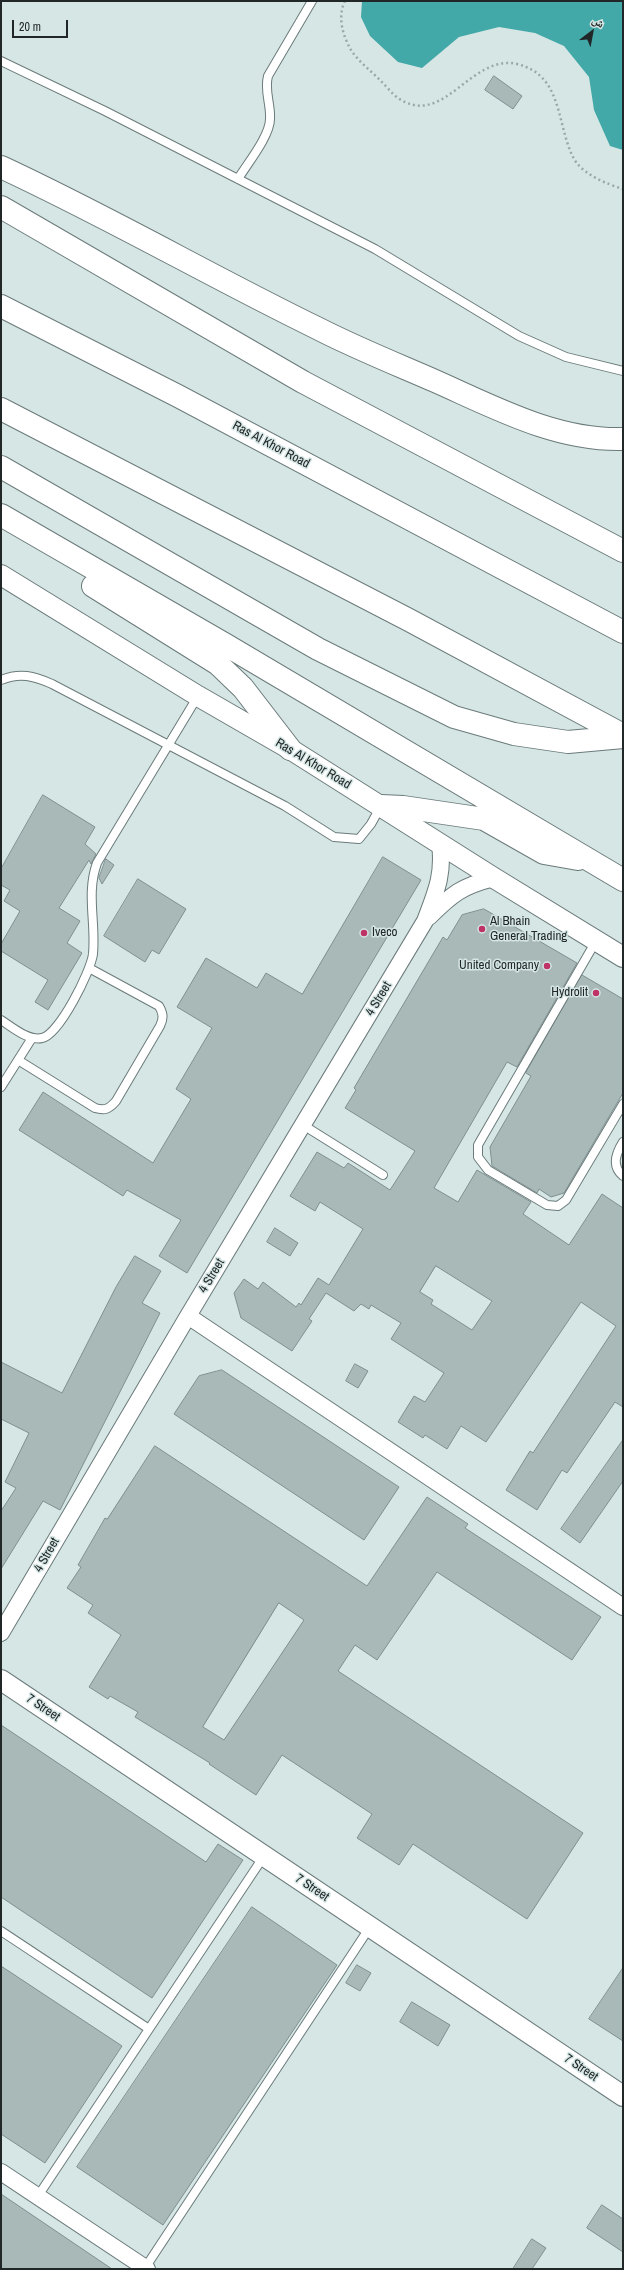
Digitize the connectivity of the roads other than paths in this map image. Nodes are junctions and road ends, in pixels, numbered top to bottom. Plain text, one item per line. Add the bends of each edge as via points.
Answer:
1 (312, 1) edge
2 (1, 61) edge
3 (1, 167) edge
4 (238, 179) junction
5 (1, 207) edge
6 (1, 306) edge
7 (623, 371) edge
8 (1, 409) edge
9 (623, 439) edge
10 (1, 467) edge
11 (1, 515) edge
12 (1, 524) edge
13 (623, 551) edge
14 (1, 575) edge
15 (623, 632) edge
16 (1, 680) edge
17 (198, 696) junction
18 (623, 736) edge
19 (170, 744) junction
20 (290, 749) junction
21 (381, 806) junction
22 (440, 843) junction
23 (595, 863) junction
24 (494, 878) junction
25 (623, 880) edge
26 (425, 921) junction
27 (597, 941) junction
28 (623, 957) edge
29 (89, 968) junction
30 (1, 1020) edge
31 (32, 1038) junction
32 (18, 1060) junction
33 (1, 1087) edge
34 (623, 1104) edge
35 (303, 1125) junction
36 (623, 1142) edge
37 (383, 1175) dead end
38 (623, 1176) edge
39 (188, 1316) junction
40 (623, 1606) edge
41 (1, 1633) edge
42 (1, 1680) edge
43 (264, 1856) junction
44 (370, 1927) junction
45 (1, 1931) edge
46 (149, 2029) junction
47 (623, 2096) edge
48 (1, 2172) edge
49 (38, 2196) junction
50 (146, 2268) edge

1 - 4 lane via 268,76 266,88 269,127
2 - 4 lane
3 - 9 highway via 64,196 319,330 542,426 579,435
4 - 7 lane via 396,261 519,336 566,357
5 - 13 highway via 303,382
6 - 15 highway, Ras Al Khor Road via 178,396
8 - 18 highway via 402,616
10 - 18 highway via 318,649 454,717 514,734 568,742
11 - 23 highway
12 - 20 highway via 61,566 218,664 243,688
14 - 17 street, Ras Al Khor Road
16 - 19 lane via 12,675 33,676
17 - 19 lane
17 - 20 street, Ras Al Khor Road
19 - 21 lane via 285,806 334,836 359,839
19 - 29 lane via 103,850 92,876 92,956
20 - 21 street, Ras Al Khor Road
21 - 22 street, Ras Al Khor Road
21 - 23 highway via 484,819 544,852
22 - 24 street, Ras Al Khor Road
22 - 26 street, 4 Street via 442,864 438,888
23 - 25 highway
24 - 26 street, 4 Street via 472,883 451,895
24 - 27 street, Ras Al Khor Road
26 - 35 street, 4 Street
27 - 28 street, Ras Al Khor Road
27 - 34 lane via 478,1145 478,1157 488,1170 546,1205 558,1206 566,1200
29 - 31 lane via 52,1034
29 - 32 lane via 159,1006 162,1012 160,1026 116,1101 103,1111 95,1108
30 - 31 lane
31 - 32 lane
32 - 33 lane
35 - 37 lane
35 - 39 street, 4 Street
36 - 38 lane via 616,1160 617,1168
39 - 40 street
39 - 41 street, 4 Street
42 - 43 street, 7 Street
43 - 44 street, 7 Street
43 - 46 lane
44 - 47 street, 7 Street
44 - 50 lane
45 - 46 lane
46 - 49 lane
48 - 49 street
49 - 50 street

